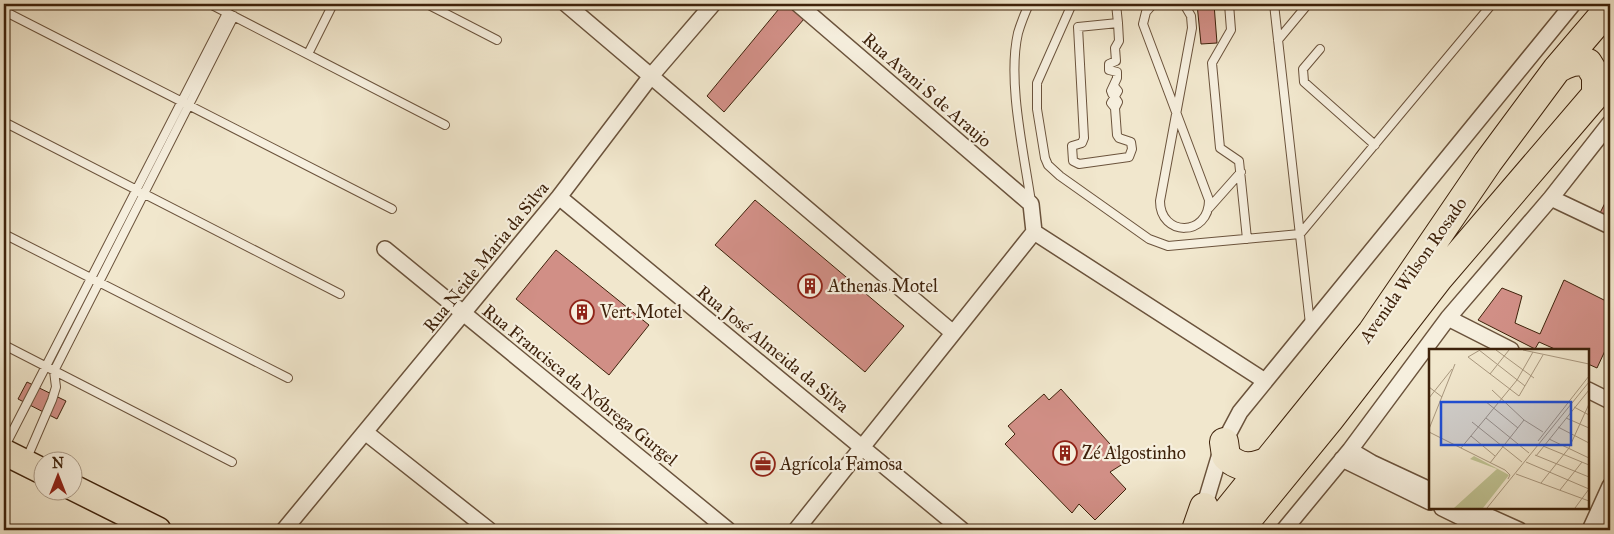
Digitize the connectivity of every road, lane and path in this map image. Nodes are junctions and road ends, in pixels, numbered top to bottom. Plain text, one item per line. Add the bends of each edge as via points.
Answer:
1 (210, 4) edge
2 (333, 4) edge
3 (427, 4) edge
4 (566, 4) edge
5 (713, 4) edge
6 (798, 4) edge
7 (1029, 4) edge
8 (1072, 4) edge
9 (1116, 4) edge
10 (1142, 4) edge
11 (1153, 4) edge
12 (1184, 4) edge
13 (1229, 4) edge
14 (1308, 4) edge
15 (1492, 4) edge
16 (1573, 4) edge
17 (1276, 5) edge
18 (1610, 7) edge
19 (4, 11) edge
20 (231, 15) junction
21 (1118, 22) junction
22 (1143, 24) junction
23 (497, 40) dead end
24 (1278, 40) junction
25 (1320, 49) dead end
26 (308, 54) junction
27 (1557, 69) junction
28 (651, 76) junction
29 (1603, 87) edge
30 (185, 104) junction
31 (1177, 114) junction
32 (4, 122) edge
33 (1610, 123) edge
34 (445, 125) dead end
35 (1375, 145) junction
36 (1241, 172) junction
37 (140, 192) junction
38 (559, 197) junction
39 (1552, 198) junction
40 (1031, 204) junction
41 (1209, 208) junction
42 (392, 209) dead end
43 (1610, 226) edge
44 (1034, 232) junction
45 (4, 234) edge
46 (1300, 234) junction
47 (1247, 239) junction
48 (385, 249) dead end
49 (95, 281) junction
50 (340, 294) dead end
51 (464, 314) junction
52 (1448, 318) junction
53 (1310, 324) junction
54 (952, 332) junction
55 (4, 345) edge
56 (1509, 349) edge
57 (46, 367) junction
58 (54, 371) junction
59 (288, 378) dead end
60 (1266, 381) junction
61 (1589, 390) edge
62 (1610, 401) edge
63 (365, 432) junction
64 (1224, 442) junction
65 (863, 447) junction
66 (1346, 455) junction
67 (19, 458) edge
68 (1270, 460) junction
69 (232, 462) dead end
70 (1610, 486) edge
71 (1429, 490) edge
72 (82, 492) edge
73 (1429, 501) edge
74 (1444, 509) edge
75 (1472, 509) edge
76 (1610, 519) edge
77 (1204, 522) edge
78 (158, 530) edge
79 (284, 530) edge
80 (489, 530) edge
81 (728, 530) edge
82 (796, 530) edge
83 (962, 530) edge
84 (1184, 530) edge
85 (1239, 530) edge
86 (1284, 530) edge
87 (1487, 530) edge
88 (1519, 530) edge
89 (1590, 530) edge
90 (1605, 530) edge

1 - 20 lane
2 - 26 lane
3 - 23 lane
4 - 28 street
5 - 28 street, Rua Neide Maria da Silva
6 - 40 street, Rua Avani S de Araujo
7 - 40 lane via 1018,34 1015,58 1016,92
8 - 47 lane via 1037,83 1038,118 1048,165 1159,244
9 - 21 lane
10 - 22 lane
11 - 22 lane via 1146,12
12 - 31 lane via 1191,16 1192,28
13 - 36 lane via 1232,30 1212,63 1220,148 1239,161
14 - 24 lane
15 - 35 lane
16 - 53 street
17 - 24 lane
18 - 27 highway, Avenida Wilson Rosado
19 - 30 lane
20 - 26 lane
20 - 30 lane
21 - 21 lane via 1116,61 1108,64 1109,70 1117,72 1114,86 1118,91 1115,98 1118,102 1115,108 1117,135 1131,142 1132,155 1079,164 1073,162 1071,156 1072,146 1082,143 1084,138 1077,30 1082,26
22 - 31 lane
24 - 46 lane
25 - 35 lane via 1303,70 1304,82
26 - 34 lane
27 - 29 highway via 1571,62 1588,64
27 - 68 highway, Avenida Wilson Rosado via 1488,162 1372,332
28 - 38 street, Rua Neide Maria da Silva
28 - 54 street
29 - 85 highway, Avenida Wilson Rosado via 1438,280
30 - 37 lane
30 - 42 lane
31 - 41 lane via 1209,200
31 - 41 lane via 1160,210 1170,224 1187,228 1202,221
32 - 37 lane
33 - 39 street
35 - 46 lane
36 - 41 lane
36 - 47 lane
37 - 49 lane
37 - 50 lane
38 - 51 street, Rua Neide Maria da Silva
38 - 65 street, Rua José Almeida da Silva
39 - 43 street
39 - 52 street
40 - 44 street
44 - 54 street
44 - 60 street
45 - 49 lane
46 - 47 lane
46 - 53 lane
48 - 51 street, Rua Francisca da Nóbrega Gurgel
49 - 57 lane
49 - 58 lane
49 - 59 lane
51 - 63 street, Rua Neide Maria da Silva
51 - 81 street, Rua Francisca da Nóbrega Gurgel
52 - 56 street
52 - 66 street
53 - 60 street
54 - 65 street
55 - 57 lane
57 - 58 lane
57 - 67 lane
58 - 67 lane via 56,387 52,400
58 - 69 lane
60 - 64 street via 1240,412
61 - 62 street
63 - 79 street, Rua Neide Maria da Silva
63 - 80 street
64 - 68 highway via 1226,456 1239,465 1257,466
64 - 77 street
65 - 82 street
65 - 83 street, Rua José Almeida da Silva
66 - 71 street via 1372,463
66 - 73 street
66 - 86 street
68 - 77 highway, Avenida Wilson Rosado
70 - 89 street
72 - 78 main road
74 - 87 street
75 - 88 street
76 - 90 street
77 - 84 street

